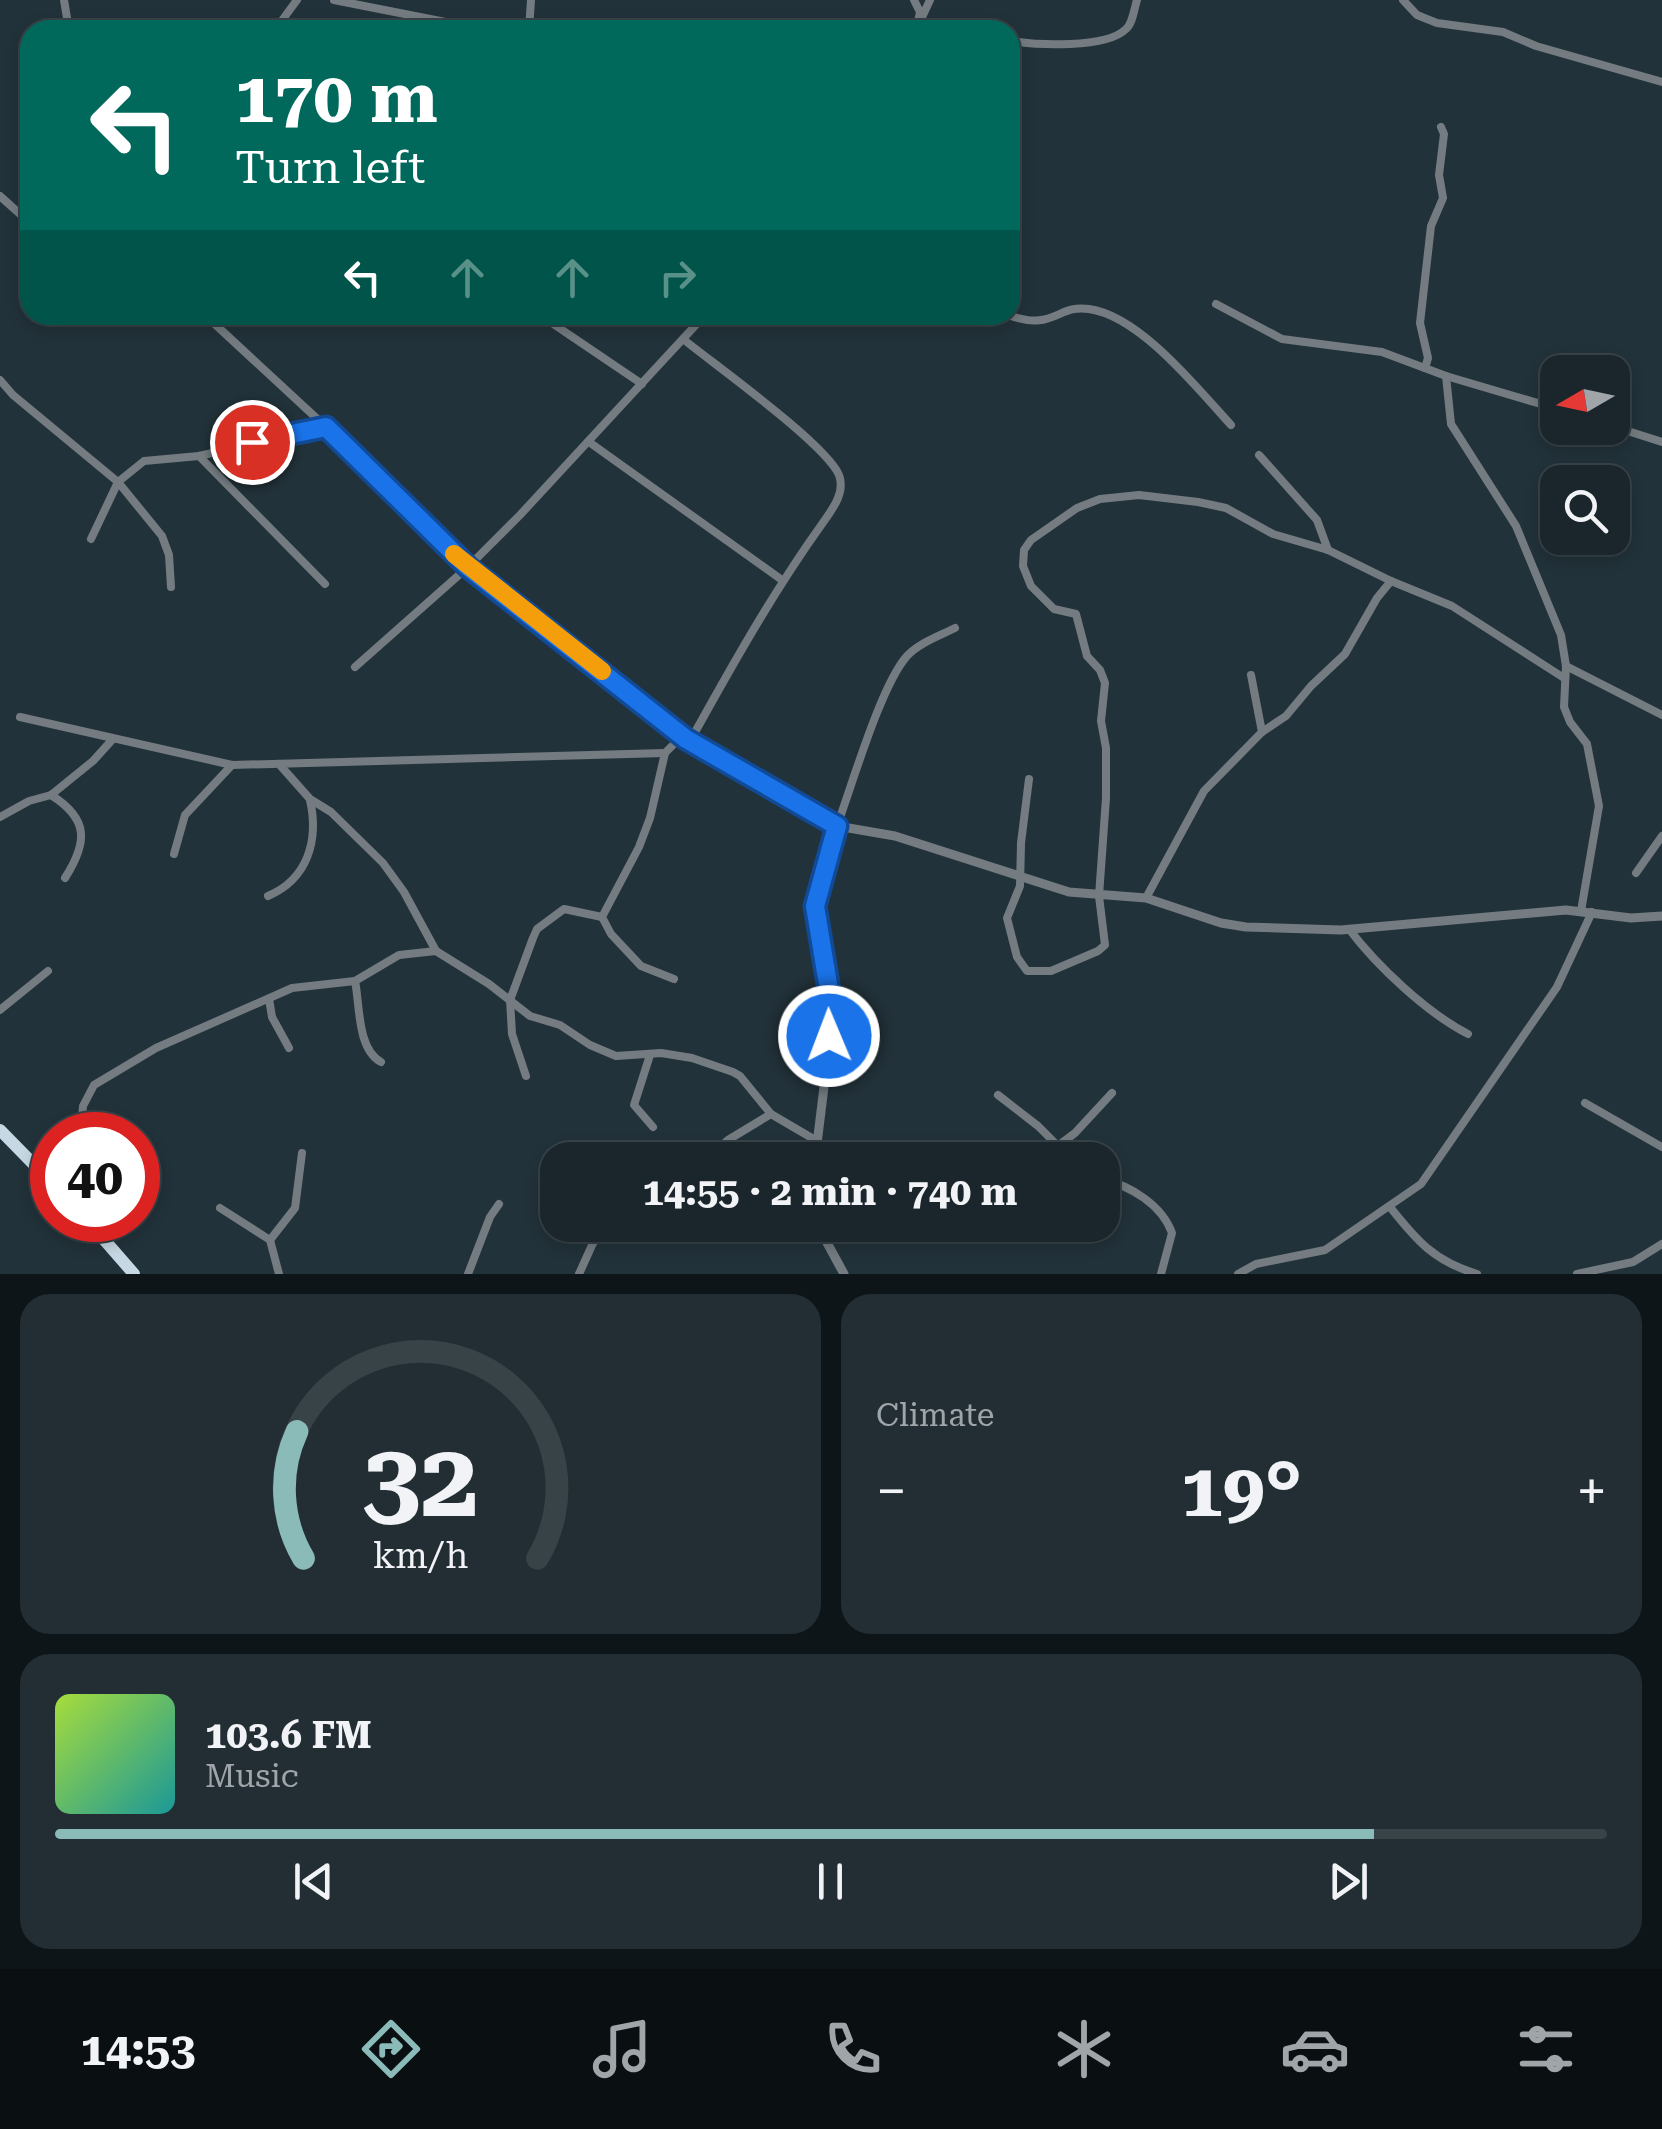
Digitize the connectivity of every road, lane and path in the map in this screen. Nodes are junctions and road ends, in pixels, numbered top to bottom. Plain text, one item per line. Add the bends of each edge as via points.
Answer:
1 (334, 0) edge
2 (1137, 0) edge
3 (1403, 0) edge
4 (435, 20) edge
5 (1020, 43) edge
6 (1662, 82) edge
7 (1441, 127) dead end
8 (1216, 304) dead end
9 (1020, 319) edge
10 (216, 325) edge
11 (555, 325) edge
12 (696, 325) edge
13 (683, 339) junction
14 (1425, 368) junction
15 (1446, 376) junction
16 (0, 380) edge
17 (642, 384) junction
18 (1540, 404) edge
19 (1232, 424) dead end
20 (326, 427) junction
21 (1630, 432) edge
22 (589, 442) junction
23 (1662, 442) edge
24 (1260, 454) dead end
25 (199, 456) junction
26 (118, 482) junction
27 (90, 539) dead end
28 (1328, 550) junction
29 (468, 567) junction
30 (782, 580) junction
31 (1391, 582) junction
32 (325, 584) dead end
33 (171, 587) dead end
34 (955, 628) dead end
35 (1566, 666) junction
36 (355, 667) dead end
37 (1251, 675) dead end
38 (1564, 678) junction
39 (1662, 715) edge
40 (20, 717) dead end
41 (1262, 732) junction
42 (686, 739) junction
43 (112, 740) junction
44 (666, 752) junction
45 (232, 764) junction
46 (278, 764) junction
47 (1029, 780) dead end
48 (50, 795) junction
49 (310, 799) junction
50 (0, 817) edge
51 (837, 826) junction
52 (1662, 836) edge
53 (174, 854) dead end
54 (1636, 874) dead end
55 (66, 878) dead end
56 (1020, 878) junction
57 (268, 896) dead end
58 (1099, 896) junction
59 (1146, 898) junction
60 (1581, 911) junction
61 (1592, 912) junction
62 (1662, 916) edge
63 (602, 917) junction
64 (1349, 929) junction
65 (436, 952) junction
66 (48, 971) dead end
67 (674, 979) dead end
68 (355, 980) junction
69 (268, 999) junction
70 (510, 1000) junction
71 (0, 1010) edge
72 (1468, 1034) dead end
73 (289, 1048) dead end
74 (650, 1055) junction
75 (382, 1062) dead end
76 (526, 1076) dead end
77 (1112, 1093) dead end
78 (998, 1095) dead end
79 (1585, 1104) dead end
80 (83, 1112) edge
81 (771, 1114) junction
82 (653, 1127) dead end
83 (0, 1130) edge
84 (817, 1141) joint
85 (726, 1142) edge
86 (1055, 1142) edge
87 (1063, 1142) edge
88 (1662, 1147) edge
89 (302, 1153) dead end
90 (30, 1161) edge
91 (1120, 1186) edge
92 (498, 1204) dead end
93 (1390, 1207) junction
94 (220, 1208) dead end
95 (270, 1240) junction
96 (107, 1242) edge
97 (594, 1242) edge
98 (826, 1242) edge
99 (1662, 1244) edge
100 (134, 1274) edge
101 (280, 1274) edge
102 (468, 1274) edge
103 (579, 1274) edge
104 (844, 1274) edge
105 (1161, 1274) edge
106 (1238, 1274) edge
107 (1477, 1274) edge
108 (1577, 1274) edge

1 - 4 street
2 - 5 street via 1124,32 1081,43
3 - 6 street via 1437,23 1503,32
7 - 14 street via 1443,198 1431,226 1420,323
8 - 14 street via 1282,339 1366,348
9 - 19 street via 1044,322 1086,308 1107,314 1155,347
10 - 20 street
11 - 17 street
12 - 13 street
13 - 17 street
13 - 30 street via 797,430 839,475 838,499
14 - 15 street
15 - 18 street
15 - 35 street via 1451,424 1532,560
16 - 26 street
17 - 22 street
20 - 25 street
20 - 29 street
21 - 23 street
22 - 29 street
22 - 30 street
24 - 28 street via 1318,520
25 - 26 street via 144,461
25 - 32 street
26 - 27 street
26 - 33 street via 162,536
28 - 31 street
28 - 58 street via 1272,534 1226,508 1139,495 1077,508 1024,550 1031,586 1054,610 1076,614 1087,656 1105,683
29 - 36 street
29 - 42 street
30 - 42 street
31 - 38 street via 1464,612
31 - 41 street via 1345,654
34 - 51 street via 904,660
35 - 38 street
35 - 39 street
37 - 41 street
38 - 60 street via 1566,715 1587,744 1599,806
40 - 43 street
41 - 59 street via 1204,792
42 - 44 street
42 - 51 street
43 - 45 street
43 - 48 street
44 - 46 street
44 - 63 street via 639,847
45 - 46 street
45 - 53 street via 185,815
46 - 49 street
47 - 56 street
48 - 50 street
48 - 55 street via 78,818 82,832 79,856
49 - 57 street via 311,849 295,878
49 - 65 street via 383,863
51 - 56 street via 895,836
51 - 84 street via 815,906 833,1014
52 - 54 street
56 - 58 street
56 - 58 street via 1007,927 1027,971 1052,971 1103,948
58 - 59 street
59 - 64 street via 1246,927
60 - 61 street
60 - 64 street
61 - 62 street
61 - 93 street via 1557,987 1498,1074 1421,1184
63 - 67 street via 641,966
63 - 70 street via 564,909 537,930
64 - 72 street via 1432,1012
65 - 68 street via 399,955
65 - 70 street
66 - 71 street
68 - 69 street via 303,985
68 - 75 street via 366,1042
69 - 73 street
69 - 80 street via 156,1048 94,1085
70 - 74 street via 537,1020 616,1056
70 - 76 street via 512,1034
74 - 81 street via 692,1058 732,1072
74 - 82 street via 634,1106
77 - 87 street
78 - 86 street
79 - 88 street
81 - 84 street
81 - 85 street
83 - 90 highway
89 - 95 street via 295,1208
91 - 105 street via 1161,1212 1172,1233
92 - 102 street
93 - 106 street via 1326,1250
93 - 107 street via 1424,1248
94 - 95 street
95 - 101 street
96 - 100 highway
97 - 103 street
98 - 104 street
99 - 108 street via 1634,1262

